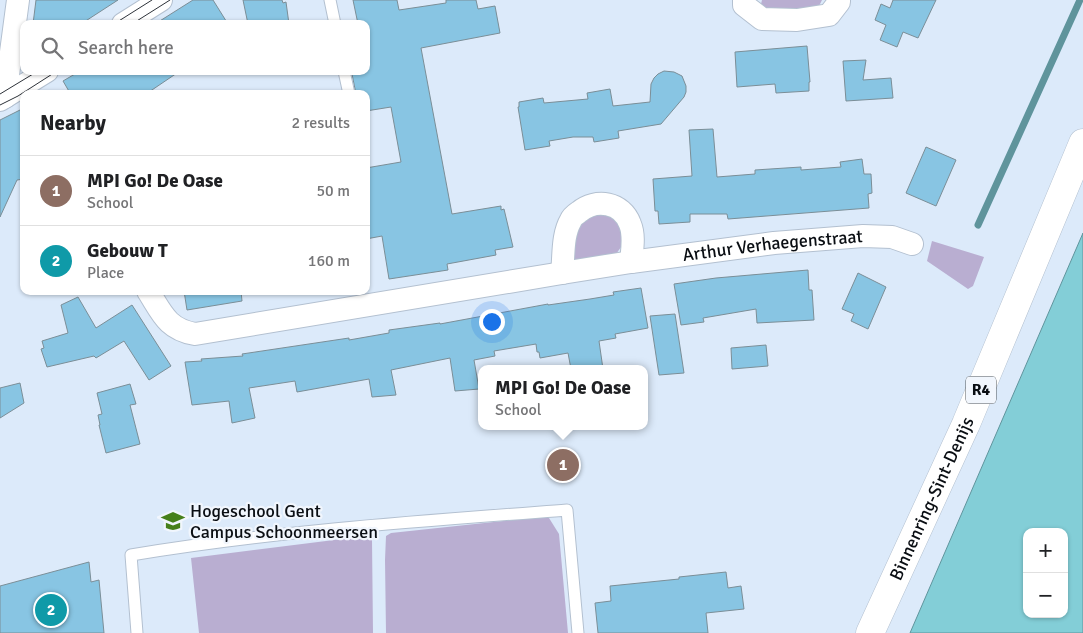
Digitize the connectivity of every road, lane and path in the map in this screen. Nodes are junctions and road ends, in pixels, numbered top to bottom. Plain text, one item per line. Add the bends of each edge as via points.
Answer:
1 (18, 0) edge
2 (161, 0) edge
3 (330, 0) edge
4 (744, 0) edge
5 (839, 0) edge
6 (129, 20) edge
7 (334, 20) edge
8 (345, 75) edge
9 (40, 82) edge
10 (22, 90) edge
11 (347, 90) edge
12 (20, 91) edge
13 (3, 98) edge
14 (1083, 143) edge
15 (912, 244) dead end
16 (631, 262) junction
17 (562, 273) junction
18 (150, 295) edge
19 (137, 633) edge
20 (578, 633) edge
21 (870, 633) edge

1 - 13 street
2 - 6 street
3 - 7 lane
4 - 5 street via 744,5 762,19 798,20 829,16
8 - 11 lane
9 - 10 street
12 - 13 street
14 - 21 highway, Binnenring-Sint-Denijs / R4 via 966,424
15 - 16 street, Arthur Verhaegenstraat via 892,237 863,236 774,243
16 - 17 street, Arthur Verhaegenstraat
16 - 17 street via 633,235 624,214 604,203 593,204 571,218
17 - 18 street, Arthur Verhaegenstraat via 195,334 173,326
19 - 20 lane via 131,555 380,524 567,510

